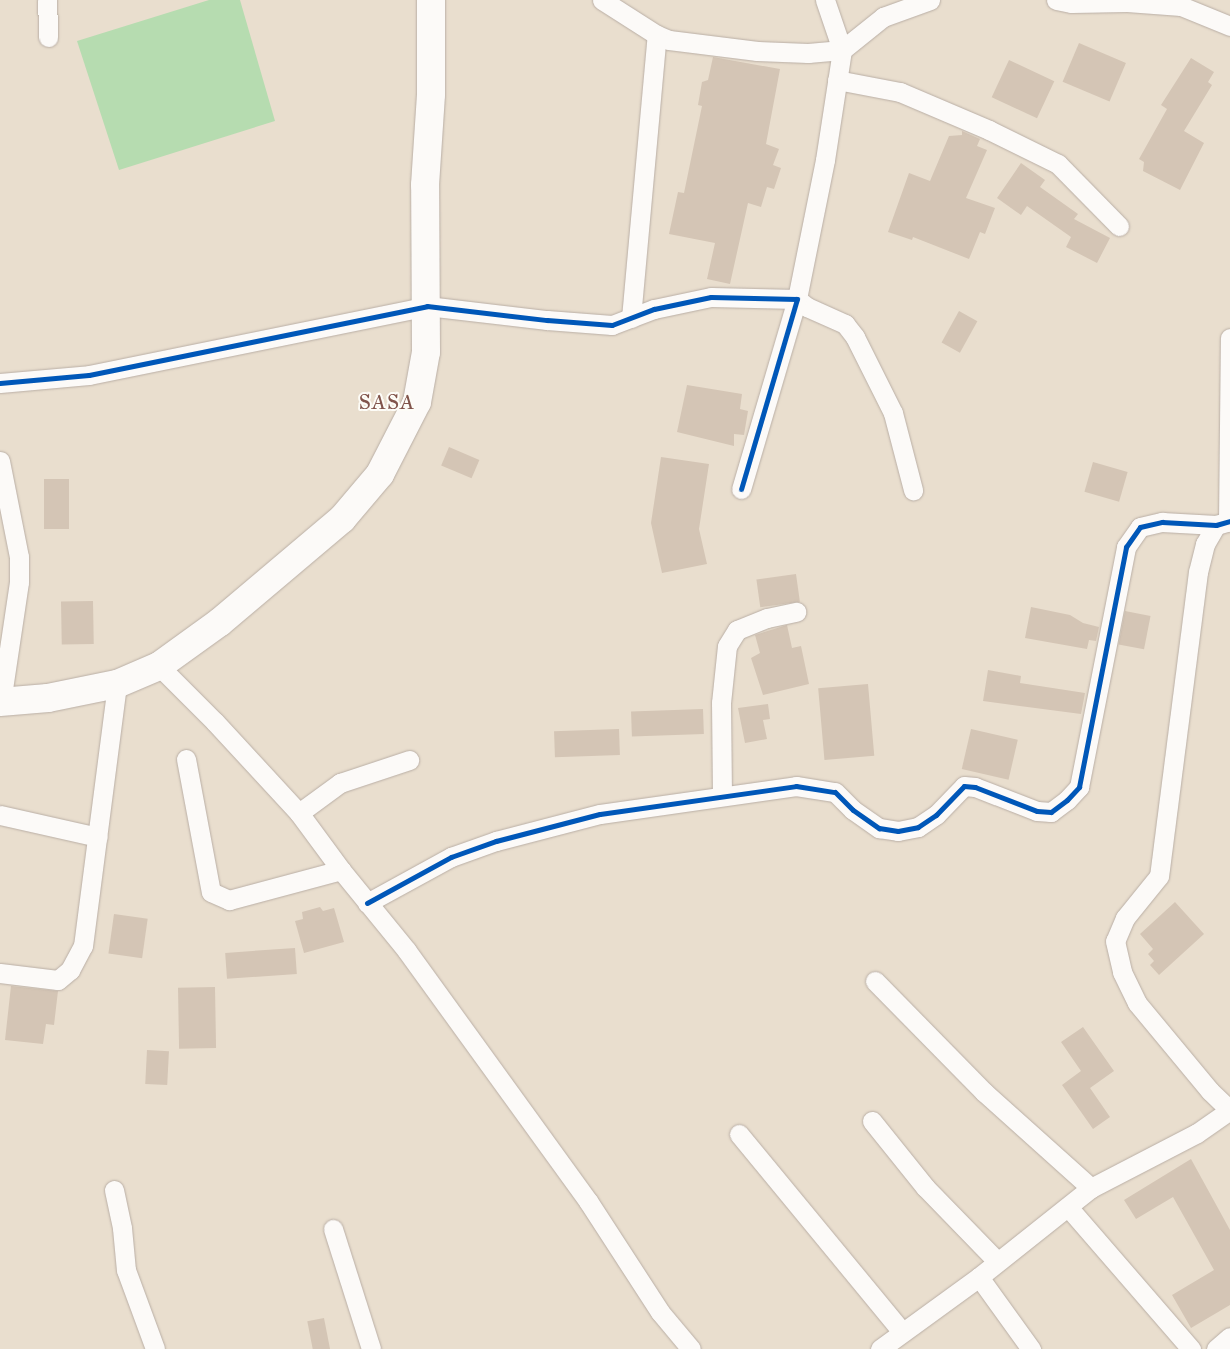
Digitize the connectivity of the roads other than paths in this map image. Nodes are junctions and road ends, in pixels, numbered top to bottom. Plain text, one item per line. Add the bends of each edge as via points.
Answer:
1 (47, 0) edge
2 (431, 0) edge
3 (602, 0) edge
4 (825, 0) edge
5 (930, 0) edge
6 (1056, 0) edge
7 (1182, 3) edge
8 (1230, 26) edge
9 (657, 35) junction
10 (48, 37) dead end
11 (842, 50) junction
12 (837, 80) junction
13 (1119, 226) dead end
14 (797, 299) junction
15 (427, 306) junction
16 (630, 318) junction
17 (1230, 338) edge
18 (0, 383) edge
19 (0, 461) edge
20 (741, 489) dead end
21 (913, 490) dead end
22 (1225, 523) edge
23 (796, 612) dead end
24 (158, 666) junction
25 (117, 684) junction
26 (1, 702) edge
27 (186, 759) dead end
28 (409, 760) dead end
29 (722, 796) junction
30 (299, 813) junction
31 (0, 815) edge
32 (98, 837) junction
33 (341, 870) junction
34 (367, 902) junction
35 (0, 973) edge
36 (875, 982) dead end
37 (1230, 1110) edge
38 (872, 1121) dead end
39 (739, 1134) dead end
40 (1091, 1188) junction
41 (114, 1190) dead end
42 (1068, 1207) junction
43 (333, 1229) dead end
44 (997, 1261) junction
45 (978, 1277) junction
46 (902, 1332) junction
47 (1230, 1337) edge
48 (155, 1349) edge
49 (371, 1349) edge
50 (691, 1349) edge
51 (880, 1349) edge
52 (1031, 1349) edge
53 (1191, 1349) edge
54 (1216, 1349) edge

1 - 10 street
2 - 15 street via 425,185
3 - 9 street
4 - 11 street
5 - 11 street via 883,17
6 - 7 street via 1071,3
7 - 8 street
9 - 11 street via 669,40 757,51 808,53
9 - 16 street
11 - 12 street
12 - 13 street via 900,92 1058,164
12 - 14 street via 825,160
14 - 16 street via 711,297 654,309
14 - 20 street
14 - 21 street via 845,324 854,337 893,413
15 - 16 street via 612,325
15 - 18 street via 89,375
15 - 24 street via 426,352 417,402 380,474 342,519 228,616
17 - 22 street
19 - 26 street via 19,557 19,582
22 - 29 street via 1162,522 1140,527 1126,546 1080,786 1051,812 1037,811 975,786 964,786 936,815 918,828 898,831 879,828 853,810 835,792 819,788 796,786
22 - 37 street via 1205,544 1198,572 1159,876 1125,918 1115,941 1122,972 1136,1003
23 - 29 street via 767,618 737,630 727,646 721,703
24 - 25 street
24 - 30 street
25 - 26 street via 48,698
25 - 32 street
27 - 33 street via 211,892 229,900
28 - 30 street via 340,783
29 - 34 street via 600,814 496,841 451,857
30 - 33 street
31 - 32 street
32 - 35 street via 84,946 78,959 58,980
33 - 34 street
34 - 50 street via 439,992 588,1201 660,1312
36 - 40 street via 984,1092
37 - 40 street via 1197,1133
38 - 44 street via 925,1187
39 - 46 street
40 - 42 street
41 - 48 street via 126,1270
42 - 44 street
42 - 53 street
43 - 49 street
44 - 45 street
45 - 46 street
45 - 52 street
46 - 51 street
47 - 54 street

